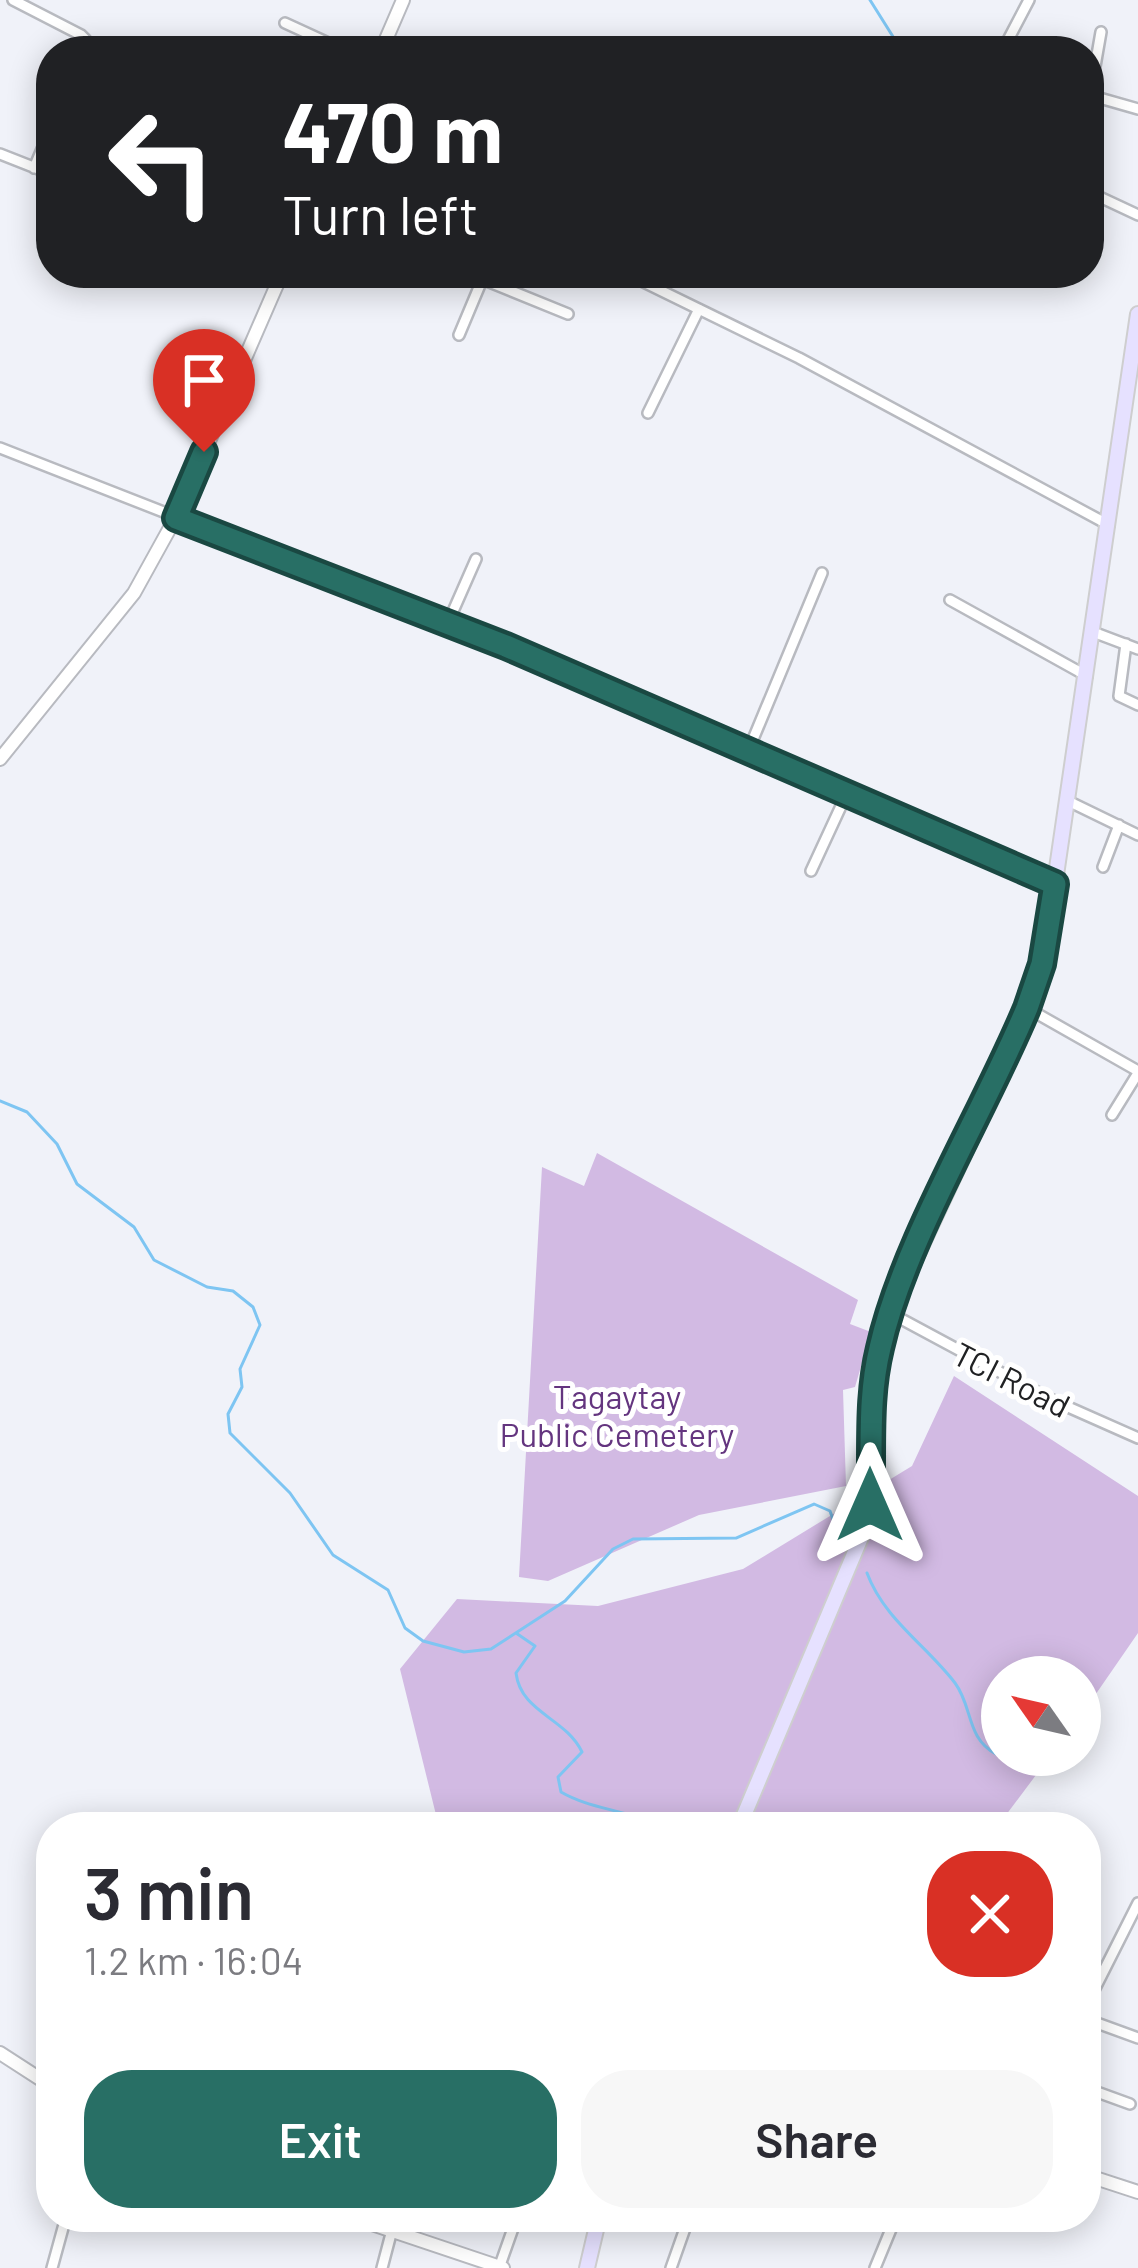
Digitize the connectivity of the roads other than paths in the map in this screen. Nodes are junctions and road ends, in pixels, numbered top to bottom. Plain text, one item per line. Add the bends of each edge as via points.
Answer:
1 (14, 0) edge
2 (44, 0) edge
3 (403, 0) edge
4 (1029, 0) edge
5 (38, 12) junction
6 (285, 23) dead end
7 (1101, 32) dead end
8 (81, 36) edge
9 (313, 36) edge
10 (387, 36) edge
11 (1010, 36) edge
12 (1100, 36) edge
13 (1104, 99) edge
14 (1138, 109) edge
15 (0, 154) edge
16 (36, 163) edge
17 (34, 168) joint
18 (1104, 199) edge
19 (1138, 215) edge
20 (276, 288) edge
21 (479, 288) edge
22 (511, 288) edge
23 (657, 288) edge
24 (700, 309) junction
25 (568, 314) dead end
26 (1138, 314) edge
27 (460, 334) dead end
28 (648, 413) dead end
29 (0, 448) edge
30 (176, 518) junction
31 (1109, 525) junction
32 (476, 559) dead end
33 (822, 573) dead end
34 (950, 600) dead end
35 (447, 625) junction
36 (1093, 632) junction
37 (1135, 647) edge
38 (1087, 676) junction
39 (1138, 705) edge
40 (748, 749) junction
41 (0, 759) edge
42 (848, 791) junction
43 (1068, 801) junction
44 (1119, 825) junction
45 (1138, 835) edge
46 (1103, 867) dead end
47 (812, 871) dead end
48 (1055, 884) junction
49 (1027, 1008) junction
50 (1138, 1072) edge
51 (1112, 1115) dead end
52 (890, 1313) junction
53 (1138, 1438) edge
54 (745, 1812) edge
55 (1138, 1903) edge
56 (1101, 1976) edge
57 (1101, 2024) edge
58 (1138, 2038) edge
59 (0, 2054) edge
60 (36, 2077) edge
61 (1101, 2093) edge
62 (1130, 2104) dead end
63 (1101, 2180) edge
64 (1138, 2192) edge
65 (62, 2232) edge
66 (391, 2232) edge
67 (398, 2232) edge
68 (513, 2232) edge
69 (595, 2232) edge
70 (683, 2232) edge
71 (890, 2232) edge
72 (52, 2268) edge
73 (382, 2268) edge
74 (501, 2268) edge
75 (587, 2268) edge
76 (671, 2268) edge
77 (875, 2268) edge

1 - 5 street
2 - 5 street
3 - 10 street
4 - 11 street
5 - 8 street
6 - 9 street
7 - 12 street
13 - 14 street
15 - 17 street
16 - 17 street
18 - 19 street
20 - 30 street
21 - 27 street
22 - 25 street
23 - 24 street
24 - 28 street
24 - 31 street
26 - 31 main road
29 - 30 street
30 - 35 street
30 - 41 street via 134,593
31 - 36 main road
32 - 35 street
33 - 40 street
34 - 38 street
35 - 40 street
36 - 37 street
36 - 38 main road
37 - 39 street via 1119,696
38 - 43 main road
40 - 42 street
42 - 47 street
42 - 48 street
43 - 44 street
43 - 48 main road
44 - 45 street
44 - 46 street
48 - 49 main road
49 - 50 street
49 - 52 main road
50 - 51 street
52 - 53 street, TCI Road
52 - 54 main road via 871,1402 865,1528
55 - 56 street
57 - 58 street
59 - 60 street
61 - 62 street
63 - 64 street
65 - 72 street
66 - 73 street
67 - 74 street
68 - 74 street
69 - 75 main road
70 - 76 street
71 - 77 street

